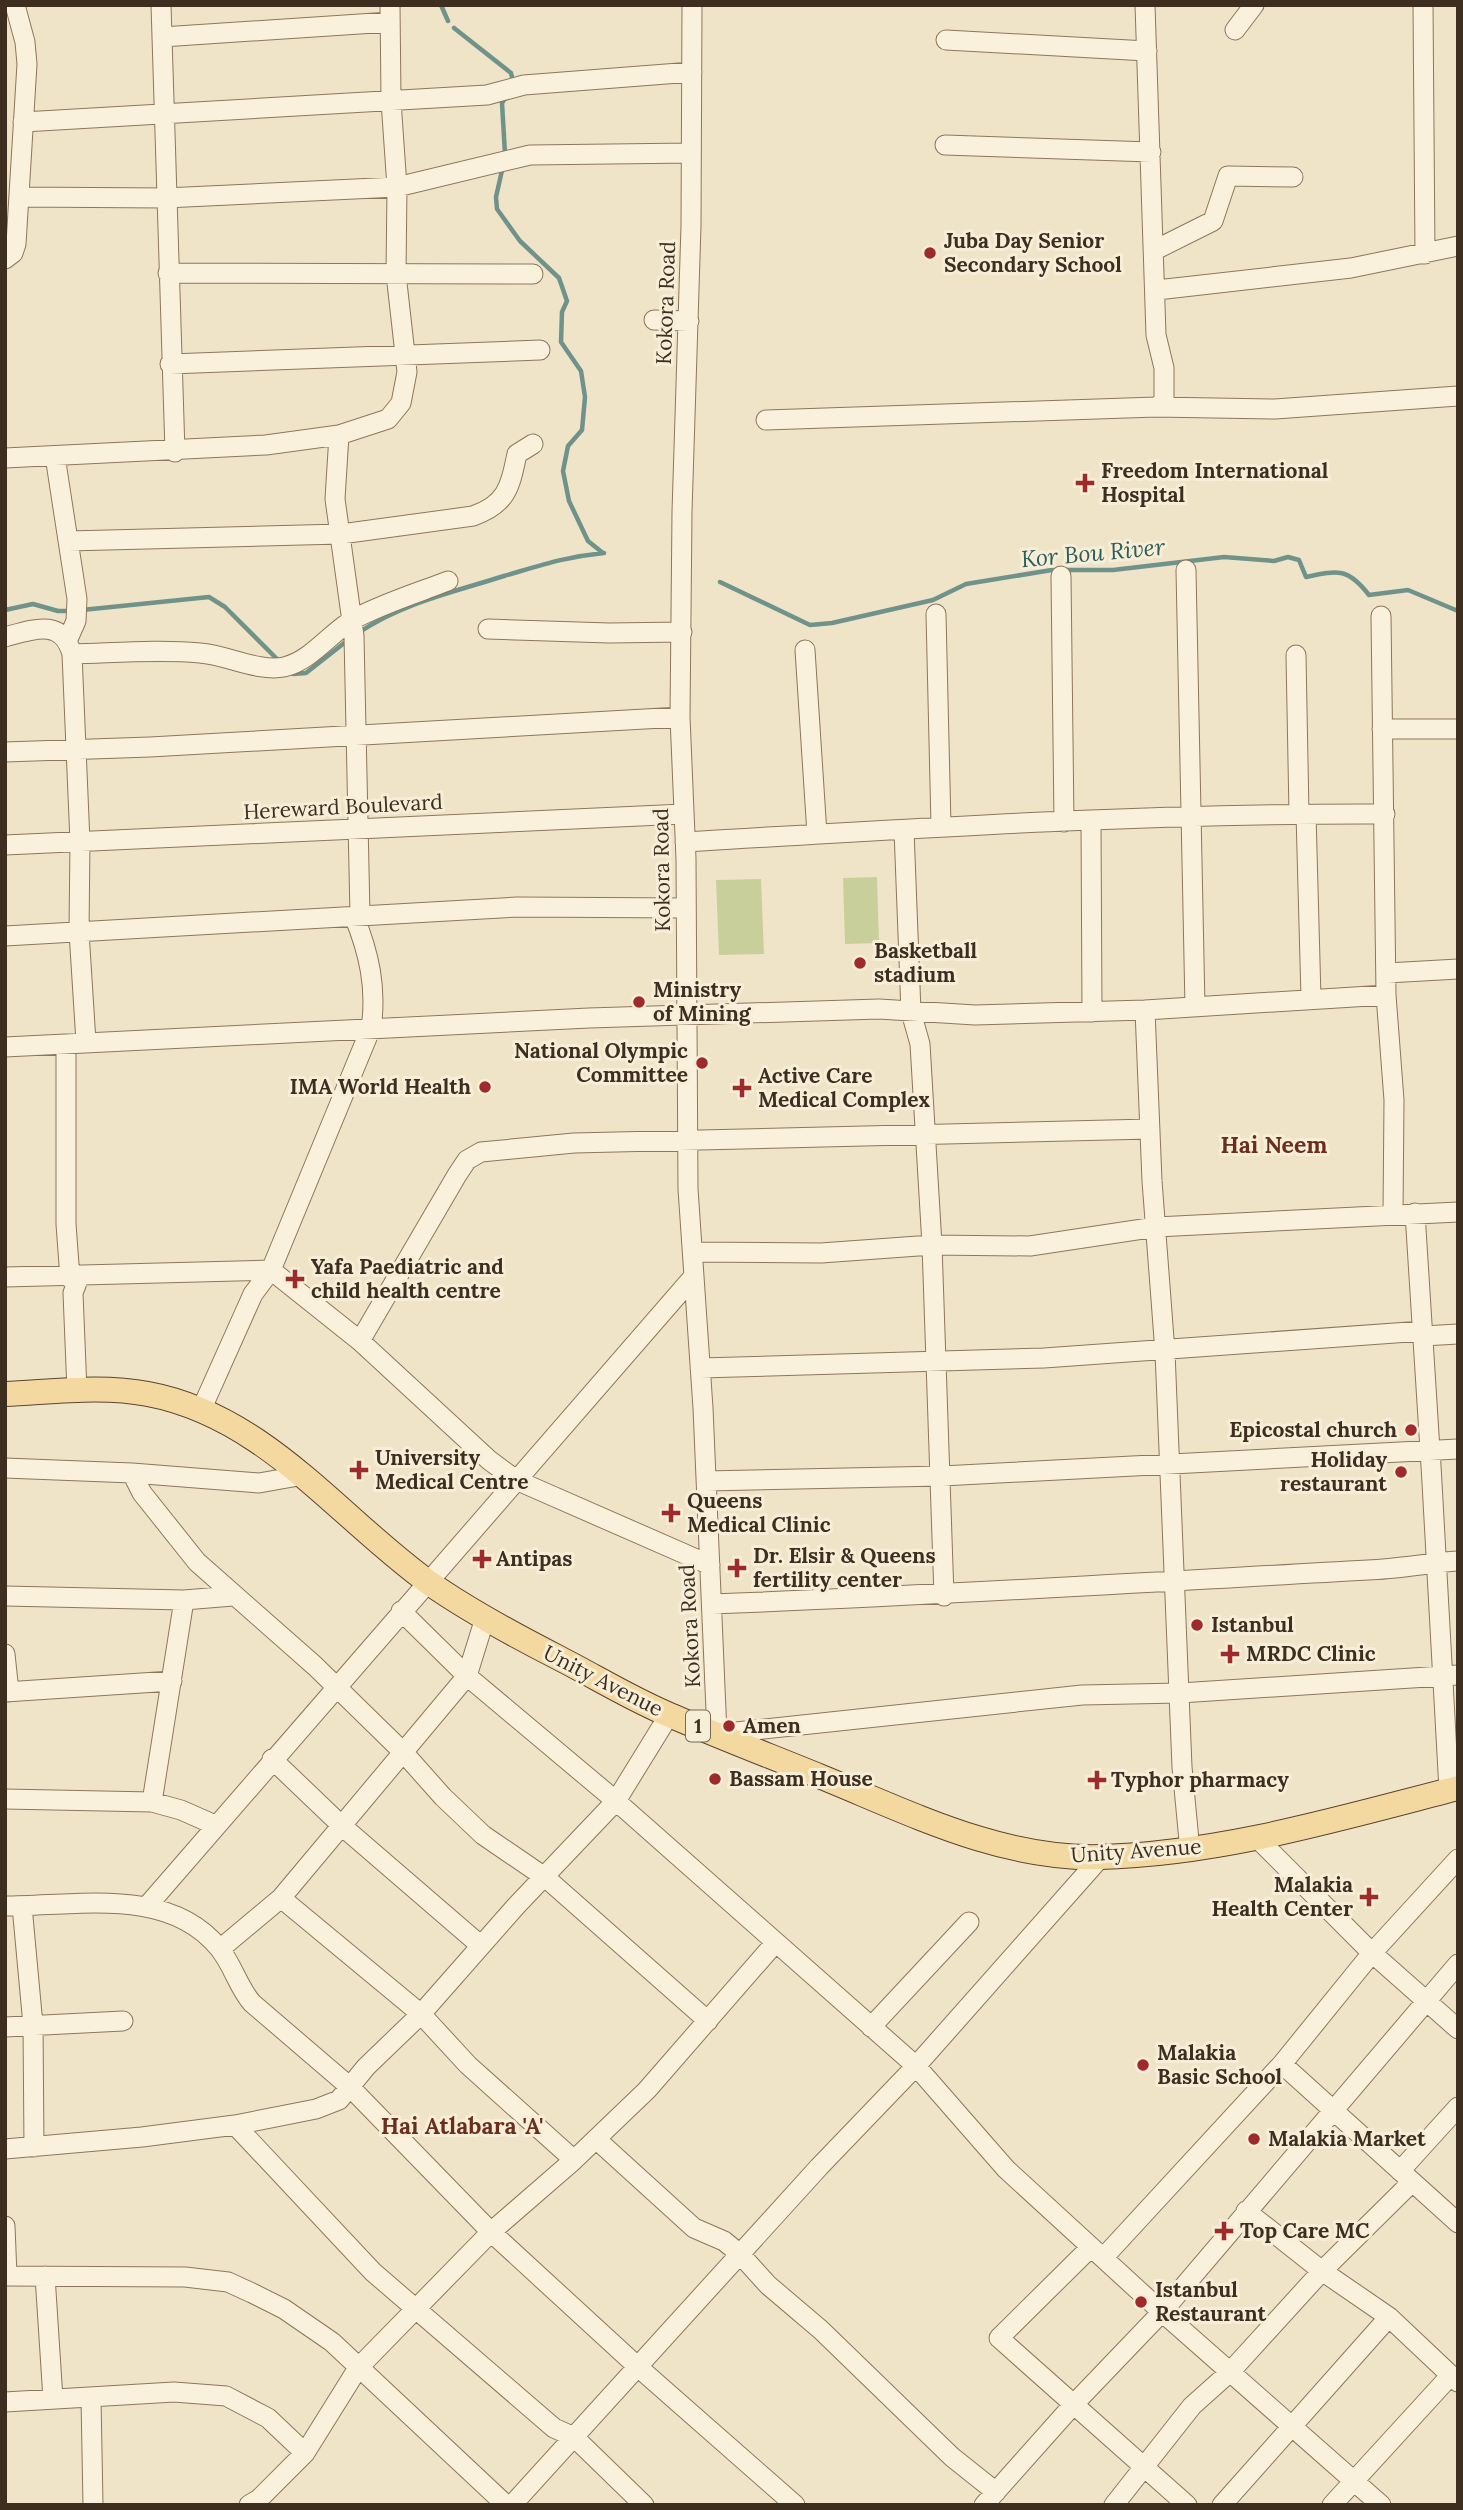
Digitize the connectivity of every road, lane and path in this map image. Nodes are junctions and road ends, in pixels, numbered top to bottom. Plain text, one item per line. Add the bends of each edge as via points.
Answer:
1 (15, 5) edge
2 (161, 5) edge
3 (692, 5) edge
4 (1145, 5) edge
5 (1254, 5) edge
6 (1423, 5) edge
7 (390, 13) edge
8 (1235, 30) dead end
9 (162, 37) junction
10 (946, 40) dead end
11 (1147, 51) junction
12 (692, 72) junction
13 (391, 101) junction
14 (163, 114) junction
15 (23, 122) junction
16 (945, 145) dead end
17 (1151, 152) junction
18 (691, 153) junction
19 (1293, 177) dead end
20 (397, 187) junction
21 (19, 197) junction
22 (165, 198) junction
23 (1458, 246) edge
24 (1155, 250) junction
25 (1425, 254) junction
26 (5, 259) edge
27 (168, 273) junction
28 (396, 274) junction
29 (533, 274) dead end
30 (1157, 290) junction
31 (654, 320) dead end
32 (689, 321) junction
33 (540, 350) dead end
34 (405, 354) junction
35 (170, 364) junction
36 (1458, 396) edge
37 (1156, 407) junction
38 (766, 420) dead end
39 (339, 435) junction
40 (533, 444) dead end
41 (175, 452) junction
42 (55, 456) junction
43 (5, 458) edge
44 (341, 534) junction
45 (68, 541) junction
46 (1186, 570) dead end
47 (1060, 576) dead end
48 (448, 581) dead end
49 (936, 614) dead end
50 (1381, 616) dead end
51 (352, 620) junction
52 (488, 629) dead end
53 (682, 632) junction
54 (5, 637) edge
55 (70, 646) junction
56 (806, 650) dead end
57 (1296, 656) dead end
58 (680, 717) junction
59 (1382, 729) junction
60 (1458, 729) edge
61 (355, 735) junction
62 (75, 751) junction
63 (5, 752) edge
64 (684, 814) junction
65 (1303, 814) junction
66 (1385, 814) junction
67 (1192, 816) junction
68 (1091, 821) junction
69 (1064, 822) junction
70 (941, 826) junction
71 (358, 828) junction
72 (904, 830) junction
73 (817, 834) junction
74 (80, 842) junction
75 (685, 842) junction
76 (5, 845) edge
77 (685, 908) junction
78 (357, 916) junction
79 (79, 932) junction
80 (5, 936) edge
81 (1458, 970) edge
82 (1387, 973) junction
83 (1386, 995) junction
84 (1311, 998) junction
85 (1195, 1007) junction
86 (1145, 1010) junction
87 (911, 1012) junction
88 (1092, 1012) junction
89 (687, 1017) junction
90 (371, 1028) junction
91 (76, 1043) junction
92 (5, 1046) edge
93 (1150, 1129) junction
94 (924, 1137) junction
95 (688, 1140) junction
96 (1458, 1212) edge
97 (1393, 1213) junction
98 (1415, 1213) junction
99 (1156, 1227) junction
100 (932, 1245) junction
101 (693, 1252) junction
102 (271, 1270) junction
103 (694, 1276) junction
104 (5, 1277) edge
105 (74, 1277) junction
106 (1423, 1334) junction
107 (1458, 1334) edge
108 (360, 1340) junction
109 (1165, 1352) junction
110 (936, 1360) junction
111 (700, 1368) junction
112 (77, 1391) junction
113 (5, 1394) edge
114 (202, 1408) junction
115 (1458, 1449) edge
116 (1432, 1451) junction
117 (1168, 1464) junction
118 (5, 1468) edge
119 (132, 1472) junction
120 (304, 1475) junction
121 (942, 1476) junction
122 (516, 1480) junction
123 (706, 1481) junction
124 (1458, 1561) edge
125 (1435, 1562) junction
126 (710, 1565) junction
127 (1174, 1580) junction
128 (427, 1581) junction
129 (944, 1595) junction
130 (5, 1596) edge
131 (233, 1596) junction
132 (184, 1600) junction
133 (712, 1604) junction
134 (401, 1611) junction
135 (485, 1618) junction
136 (5, 1654) edge
137 (1451, 1675) edge
138 (467, 1676) junction
139 (173, 1681) junction
140 (337, 1688) junction
141 (7, 1692) edge
142 (1180, 1693) junction
143 (669, 1715) junction
144 (717, 1734) junction
145 (403, 1752) junction
146 (272, 1759) junction
147 (1453, 1789) edge
148 (5, 1799) edge
149 (152, 1801) junction
150 (616, 1801) junction
151 (215, 1825) junction
152 (342, 1826) junction
153 (1256, 1837) junction
154 (1190, 1851) junction
155 (1101, 1857) junction
156 (1458, 1859) edge
157 (546, 1878) junction
158 (281, 1898) junction
159 (148, 1905) junction
160 (13, 1906) edge
161 (969, 1922) dead end
162 (775, 1943) junction
163 (481, 1945) junction
164 (220, 1949) junction
165 (1372, 1953) junction
166 (1458, 1964) edge
167 (1425, 2002) junction
168 (421, 2014) junction
169 (123, 2021) dead end
170 (708, 2021) junction
171 (33, 2025) junction
172 (5, 2026) edge
173 (871, 2027) junction
174 (1458, 2029) edge
175 (1282, 2064) junction
176 (916, 2066) junction
177 (350, 2087) junction
178 (1458, 2107) edge
179 (1335, 2112) junction
180 (235, 2124) junction
181 (596, 2139) junction
182 (34, 2147) junction
183 (5, 2149) edge
184 (575, 2160) junction
185 (1406, 2176) junction
186 (1246, 2211) junction
187 (1458, 2223) edge
188 (5, 2226) edge
189 (491, 2232) junction
190 (740, 2253) junction
191 (1097, 2253) junction
192 (1322, 2272) junction
193 (6, 2276) edge
194 (45, 2276) junction
195 (416, 2309) junction
196 (1162, 2312) junction
197 (1389, 2317) junction
198 (638, 2367) junction
199 (358, 2368) junction
200 (1230, 2372) junction
201 (1454, 2379) edge
202 (91, 2398) junction
203 (53, 2399) junction
204 (5, 2402) edge
205 (1073, 2404) junction
206 (1293, 2427) junction
207 (573, 2437) junction
208 (305, 2453) junction
209 (1145, 2468) junction
210 (1354, 2481) junction
211 (993, 2499) edge
212 (93, 2505) edge
213 (249, 2505) edge
214 (506, 2505) edge
215 (512, 2505) edge
216 (643, 2505) edge
217 (796, 2505) edge
218 (1114, 2505) edge
219 (1187, 2505) edge
220 (1222, 2505) edge
221 (1332, 2505) edge
222 (1381, 2505) edge

1 - 15 street via 27,52
2 - 9 street
3 - 12 street, Kokora Road
4 - 11 street
5 - 8 street
6 - 25 street
7 - 9 street
7 - 13 street
9 - 14 street
10 - 11 street
11 - 17 street
12 - 13 street
12 - 18 street, Kokora Road
13 - 14 street
13 - 20 street
14 - 15 street
14 - 22 street
15 - 21 street
16 - 17 street
17 - 24 street
18 - 20 street via 530,155
18 - 32 street, Kokora Road
19 - 24 street via 1228,176 1213,221
20 - 22 street
20 - 28 street
21 - 22 street
21 - 26 street via 16,244
22 - 27 street
23 - 25 street
24 - 30 street
25 - 30 street via 1298,276
27 - 28 street
27 - 35 street
28 - 29 street
28 - 34 street
30 - 37 street via 1156,335 1167,397
31 - 32 street
32 - 53 street, Kokora Road
33 - 34 street
34 - 35 street
34 - 39 street via 401,403 388,419
35 - 41 street
36 - 37 street via 1275,409
37 - 38 street
39 - 41 street
39 - 44 street via 335,499
40 - 44 street via 518,452 505,496 491,509 460,518
41 - 42 street
42 - 43 street
42 - 45 street
44 - 45 street
44 - 51 street
45 - 55 street via 78,611
46 - 67 street
47 - 69 street
48 - 51 street
49 - 70 street
50 - 59 street
51 - 55 street via 304,658 285,667 219,654
51 - 61 street
52 - 53 street
53 - 58 street, Kokora Road
54 - 55 street via 56,630
55 - 62 street
56 - 73 street
57 - 65 street
58 - 61 street
58 - 64 street, Kokora Road
59 - 60 street
59 - 66 street
61 - 62 street
61 - 71 street
62 - 63 street
62 - 74 street
64 - 71 street, Hereward Boulevard
64 - 75 street, Kokora Road
65 - 66 street
65 - 67 street
65 - 84 street
66 - 82 street
67 - 68 street
67 - 85 street
68 - 69 street
68 - 88 street
69 - 70 street
70 - 72 street
71 - 74 street, Hereward Boulevard
71 - 78 street
72 - 73 street
72 - 87 street
73 - 75 street
74 - 76 street, Hereward Boulevard
74 - 79 street
75 - 77 street, Kokora Road
77 - 78 street via 557,906
77 - 89 street, Kokora Road
78 - 79 street
78 - 90 street via 372,974
79 - 80 street
79 - 91 street
81 - 82 street
82 - 83 street
83 - 84 street
83 - 97 street via 1394,1100
84 - 85 street
85 - 86 street
86 - 88 street
86 - 93 street
87 - 88 street
87 - 89 street via 879,1009
87 - 94 street via 920,1044
89 - 90 street
89 - 95 street, Kokora Road
90 - 91 street
90 - 102 street
91 - 92 street
91 - 105 street via 66,1224
93 - 94 street
93 - 99 street
94 - 95 street
94 - 100 street
95 - 101 street, Kokora Road
95 - 108 street via 512,1149 481,1152 467,1160
96 - 98 street
97 - 98 street
97 - 99 street
98 - 106 street
99 - 100 street via 1030,1246
99 - 109 street
100 - 101 street via 821,1253
100 - 110 street
101 - 103 street, Kokora Road
102 - 105 street
102 - 108 street
102 - 114 street via 253,1294
103 - 111 street, Kokora Road
103 - 122 street
104 - 105 street
105 - 112 street
106 - 107 street
106 - 109 street
106 - 116 street
108 - 122 street via 488,1460
109 - 110 street
109 - 117 street
110 - 111 street
110 - 121 street
111 - 123 street, Kokora Road
112 - 113 main road, Unity Avenue / 1
112 - 114 main road, Unity Avenue / 1 via 148,1394
114 - 120 main road, Unity Avenue / 1
115 - 116 street
116 - 117 street
116 - 125 street
117 - 121 street
117 - 127 street
118 - 119 street
119 - 120 street via 259,1483
119 - 131 street via 166,1525
120 - 128 main road, Unity Avenue / 1
121 - 123 street
121 - 129 street
122 - 126 street
122 - 128 street
123 - 126 street, Kokora Road
124 - 125 street
125 - 127 street via 1370,1570
125 - 137 street
126 - 133 street, Kokora Road
127 - 129 street
127 - 142 street
128 - 134 street
128 - 135 main road, Unity Avenue / 1
129 - 133 street
130 - 132 street
131 - 132 street
131 - 140 street
132 - 139 street
133 - 144 street, Kokora Road
134 - 138 street
134 - 140 street
135 - 138 street
135 - 143 main road, Unity Avenue / 1
136 - 141 street
137 - 142 street
137 - 147 street
138 - 145 street
138 - 150 street
139 - 141 street
139 - 149 street
140 - 145 street
140 - 146 street
142 - 144 street via 1082,1695
142 - 154 street
143 - 144 main road, Unity Avenue / 1
143 - 150 street
144 - 155 main road, Unity Avenue / 1 via 967,1834 1051,1856
145 - 152 street
145 - 157 street via 483,1835
146 - 151 street
146 - 152 street
147 - 153 main road, Unity Avenue / 1
148 - 149 street
149 - 151 street
150 - 157 street
150 - 162 street
151 - 159 street
152 - 158 street
152 - 163 street
153 - 154 main road, Unity Avenue / 1
153 - 165 street
154 - 155 main road, Unity Avenue / 1
155 - 176 street
156 - 165 street
157 - 163 street
157 - 170 street
158 - 164 street
158 - 168 street
159 - 160 street
159 - 164 street via 190,1921
160 - 171 street
161 - 173 street
162 - 170 street
162 - 173 street
163 - 168 street
164 - 177 street via 252,2003
165 - 167 street
165 - 175 street
166 - 167 street
167 - 174 street
167 - 179 street
168 - 177 street
168 - 184 street via 468,2066
169 - 171 street
170 - 181 street
171 - 172 street
171 - 182 street
173 - 176 street
175 - 179 street
175 - 191 street
176 - 190 street
176 - 191 street via 1006,2169
177 - 180 street via 339,2100 316,2109
177 - 189 street
178 - 185 street
179 - 185 street
179 - 186 street
180 - 182 street
180 - 195 street via 373,2272
181 - 184 street
181 - 190 street via 694,2228
182 - 183 street
184 - 189 street
185 - 187 street
185 - 192 street
186 - 192 street
186 - 196 street
188 - 193 street
189 - 195 street
189 - 198 street
190 - 198 street
190 - 211 street
191 - 196 street
191 - 205 street via 999,2338
192 - 197 street
192 - 200 street
193 - 194 street
194 - 199 street via 185,2277 228,2282 284,2309 332,2342
194 - 203 street
195 - 199 street
195 - 207 street via 554,2428
196 - 200 street
196 - 205 street
197 - 201 street
197 - 206 street
198 - 207 street
198 - 217 street
199 - 208 street
199 - 214 street
200 - 206 street
200 - 209 street via 1192,2406
201 - 210 street
202 - 203 street
202 - 208 street via 174,2392 226,2396 268,2418
202 - 212 street
203 - 204 street
205 - 209 street
205 - 211 street
206 - 210 street
206 - 220 street
207 - 215 street
207 - 216 street
208 - 213 street
209 - 218 street
209 - 219 street
210 - 221 street
210 - 222 street

